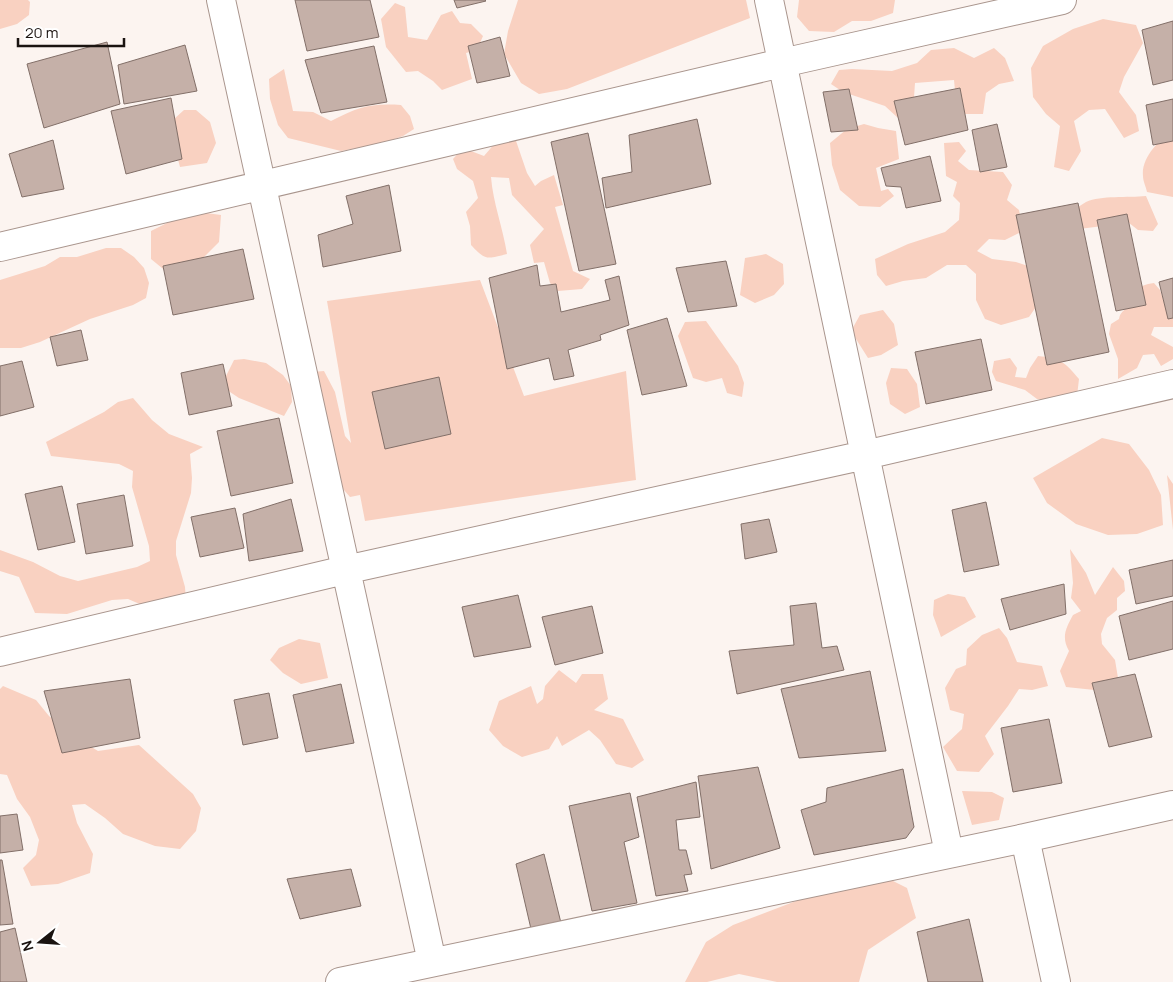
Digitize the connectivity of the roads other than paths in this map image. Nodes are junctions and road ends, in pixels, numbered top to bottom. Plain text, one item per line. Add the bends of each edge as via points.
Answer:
1 (221, 0) edge
2 (768, 0) edge
3 (1062, 0) edge
4 (782, 63) junction
5 (262, 186) junction
6 (0, 247) edge
7 (1173, 384) edge
8 (865, 455) junction
9 (346, 570) junction
10 (0, 652) edge
11 (1173, 805) edge
12 (1025, 838) junction
13 (948, 853) junction
14 (432, 962) junction
15 (340, 982) edge
16 (1056, 982) edge

1 - 5 street
2 - 4 street
3 - 4 street
4 - 5 street
4 - 8 street
5 - 6 street
5 - 9 street
7 - 8 street
8 - 9 street
8 - 13 street
9 - 10 street
9 - 14 street
11 - 12 street
12 - 13 street
12 - 16 street
13 - 14 street
14 - 15 street

